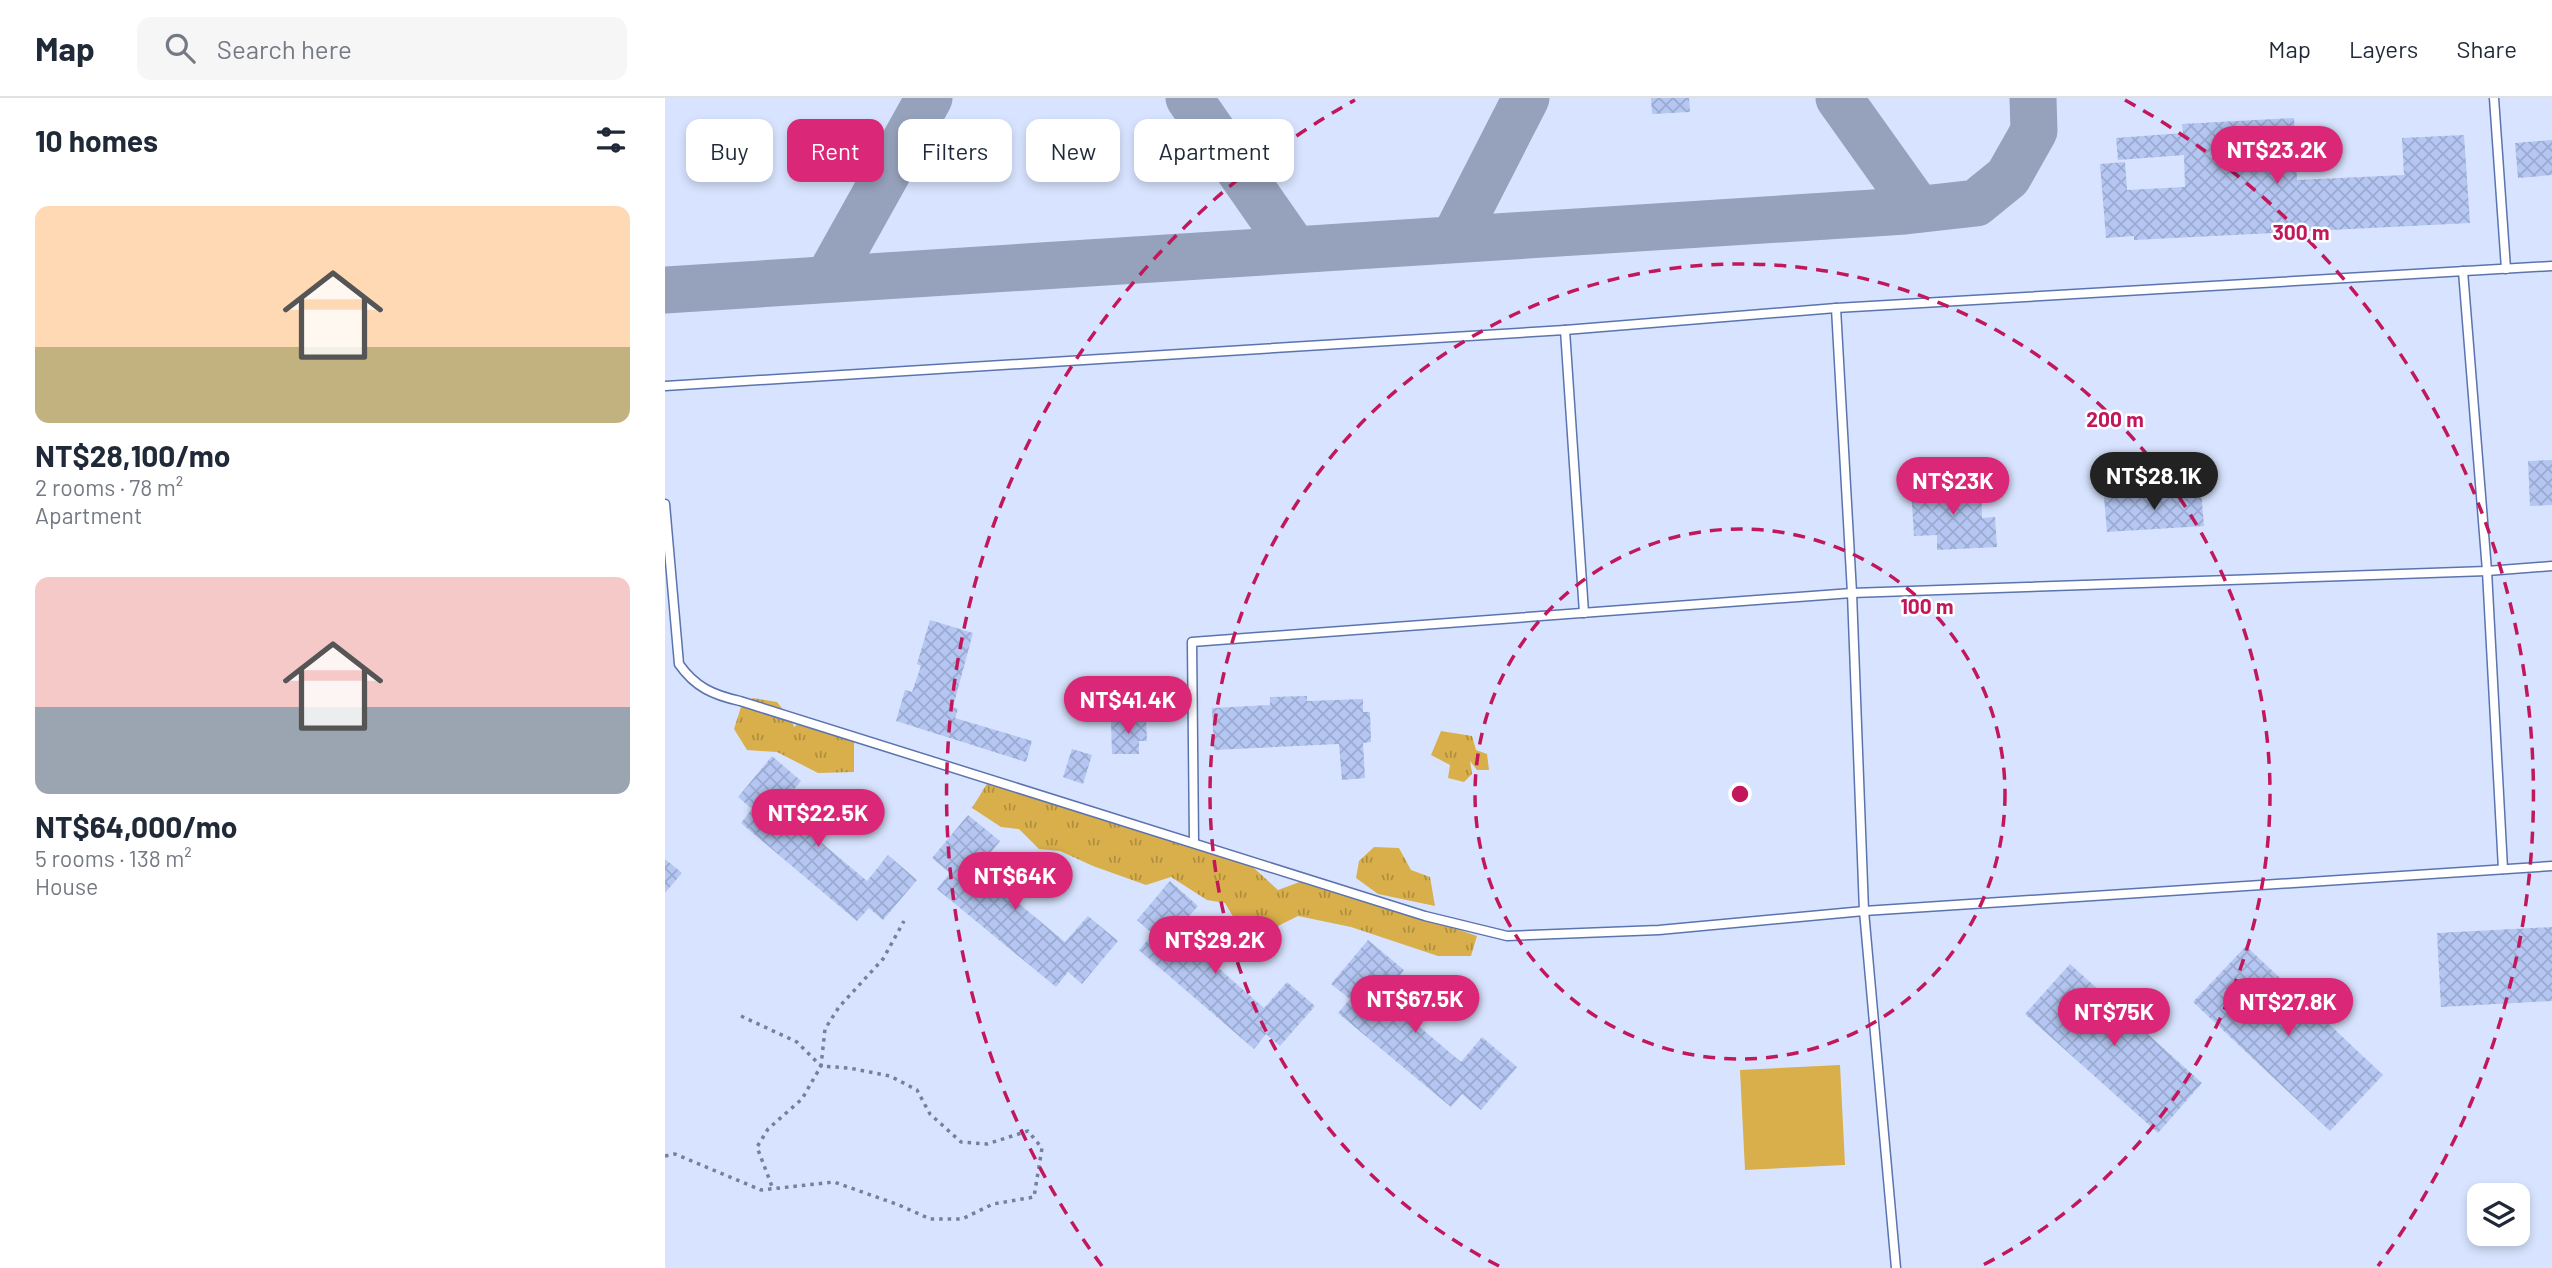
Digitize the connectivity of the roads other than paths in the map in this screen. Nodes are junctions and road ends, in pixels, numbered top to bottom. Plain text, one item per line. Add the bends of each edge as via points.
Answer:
1 (2494, 98) edge
2 (2552, 266) edge
3 (2506, 268) junction
4 (2463, 271) junction
5 (1836, 308) junction
6 (1565, 330) junction
7 (665, 386) edge
8 (665, 504) edge
9 (2552, 566) edge
10 (2487, 571) junction
11 (1852, 593) junction
12 (1584, 613) junction
13 (1194, 843) junction
14 (2552, 866) edge
15 (2503, 869) junction
16 (1864, 911) junction
17 (1896, 1268) edge

1 - 3 lane
2 - 3 lane
3 - 4 lane
4 - 5 lane
4 - 10 lane
5 - 6 lane
5 - 11 lane
6 - 7 lane
6 - 12 lane
8 - 13 lane via 678,664 696,685 714,695
9 - 10 lane
10 - 11 lane
10 - 15 lane
11 - 12 lane
11 - 16 lane
12 - 13 lane via 1192,642
13 - 16 lane via 1425,916 1507,936 1659,930
14 - 15 lane
15 - 16 lane
16 - 17 lane

